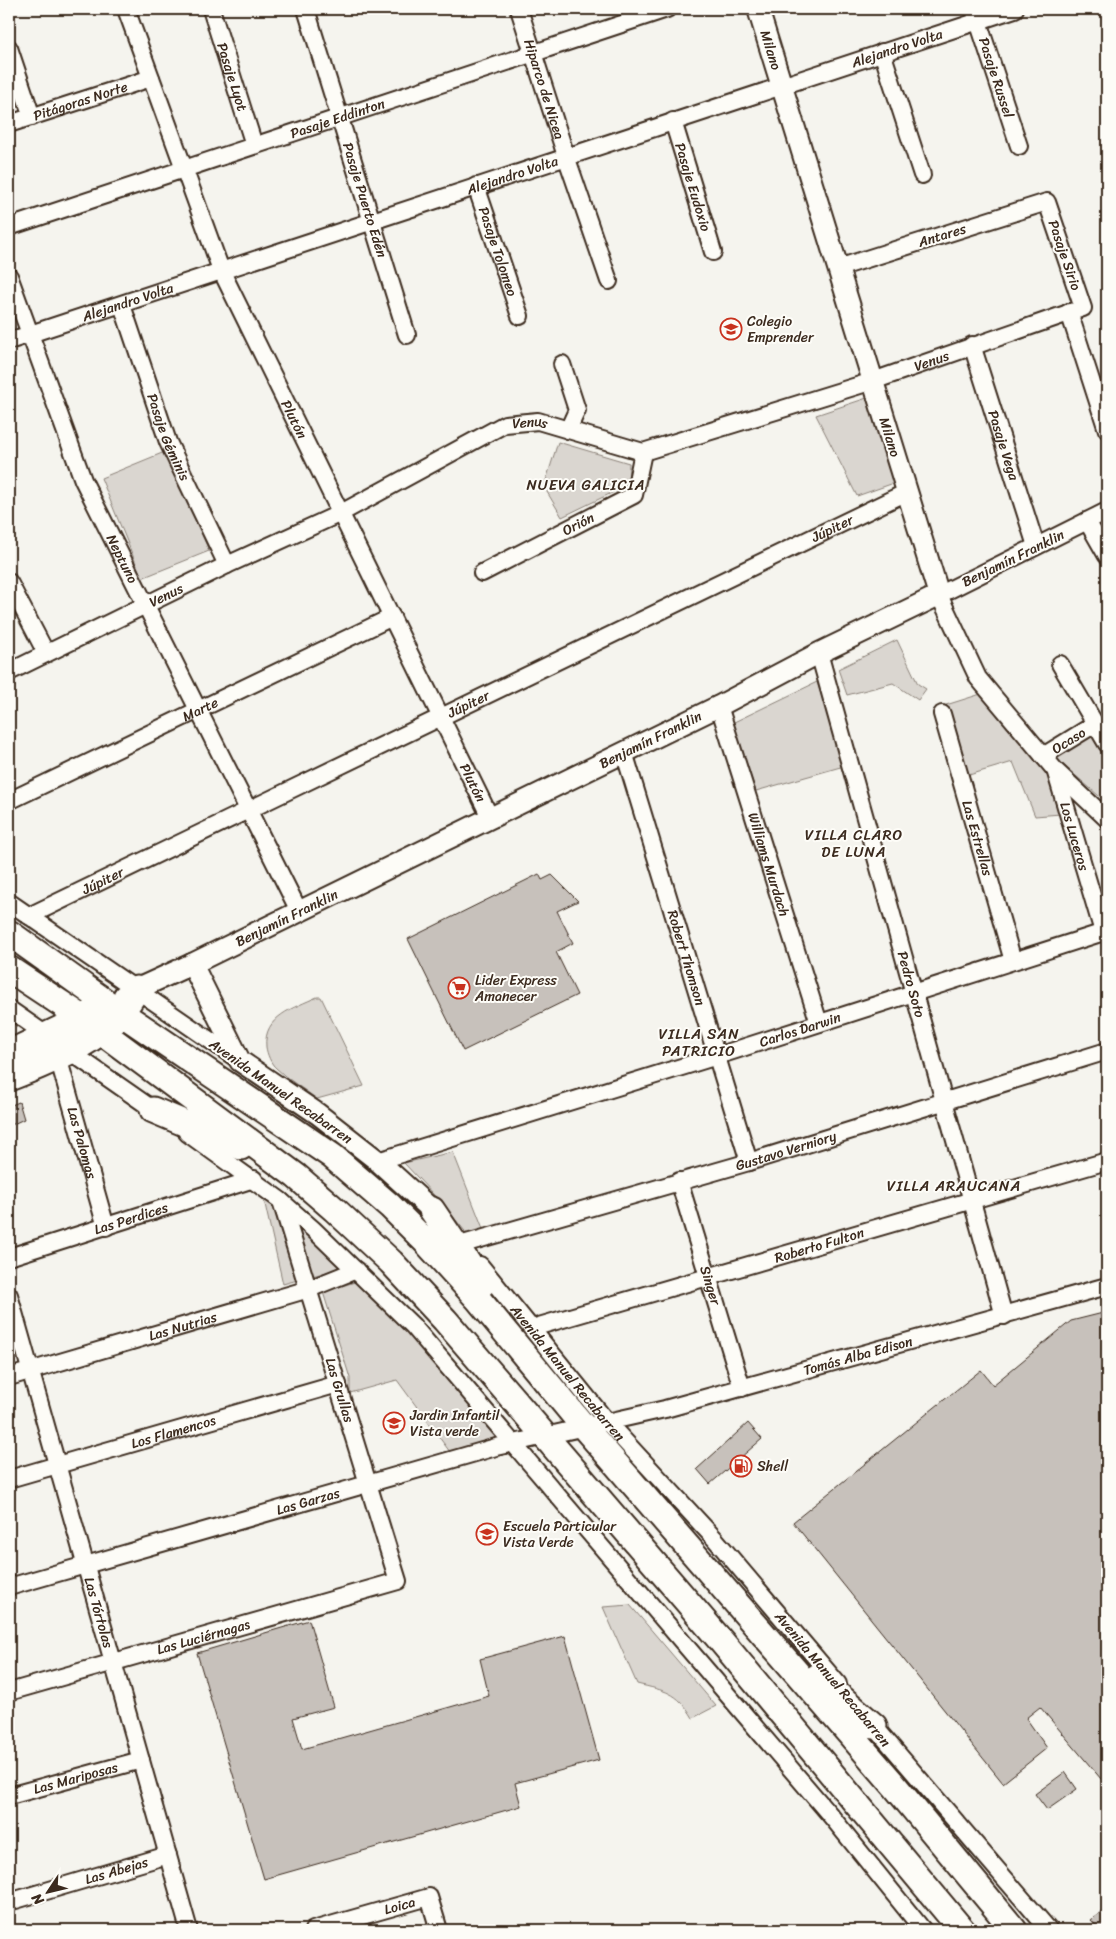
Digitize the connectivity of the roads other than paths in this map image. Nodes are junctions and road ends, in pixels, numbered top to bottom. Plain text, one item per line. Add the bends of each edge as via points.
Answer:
1 (126, 9) edge
2 (211, 9) edge
3 (306, 9) edge
4 (519, 9) edge
5 (667, 9) edge
6 (758, 9) edge
7 (1015, 9) edge
8 (976, 15) edge
9 (9, 48) edge
10 (882, 52) junction
11 (533, 53) junction
12 (151, 78) junction
13 (781, 85) junction
14 (32, 117) junction
15 (339, 117) junction
16 (673, 121) junction
17 (9, 124) edge
18 (254, 145) junction
19 (1018, 146) dead end
20 (566, 156) junction
21 (184, 169) junction
22 (922, 174) dead end
23 (476, 186) junction
24 (1047, 202) joint
25 (371, 220) junction
26 (9, 227) edge
27 (713, 252) dead end
28 (838, 268) junction
29 (221, 270) junction
30 (9, 276) edge
31 (609, 281) dead end
32 (122, 305) junction
33 (1076, 310) junction
34 (520, 316) dead end
35 (30, 334) junction
36 (407, 335) dead end
37 (9, 341) edge
38 (972, 345) junction
39 (562, 364) dead end
40 (873, 381) junction
41 (568, 430) junction
42 (1107, 430) edge
43 (643, 452) junction
44 (907, 492) junction
45 (1107, 511) edge
46 (340, 513) junction
47 (1087, 521) junction
48 (1036, 546) junction
49 (1107, 556) edge
50 (227, 565) junction
51 (482, 572) dead end
52 (9, 582) edge
53 (938, 595) junction
54 (146, 604) junction
55 (392, 617) junction
56 (46, 653) junction
57 (819, 653) junction
58 (1060, 664) dead end
59 (9, 672) edge
60 (719, 706) junction
61 (199, 711) junction
62 (942, 714) dead end
63 (441, 717) junction
64 (1096, 724) junction
65 (1107, 744) edge
66 (624, 752) junction
67 (1043, 756) junction
68 (1055, 770) junction
69 (9, 801) edge
70 (249, 810) junction
71 (490, 817) junction
72 (1107, 819) edge
73 (9, 902) edge
74 (299, 911) junction
75 (29, 916) junction
76 (1105, 932) edge
77 (9, 933) edge
78 (1013, 961) junction
79 (192, 964) junction
80 (9, 968) edge
81 (136, 989) junction
82 (914, 993) junction
83 (114, 1008) junction
84 (9, 1009) edge
85 (819, 1024) junction
86 (92, 1025) junction
87 (59, 1048) junction
88 (1107, 1051) edge
89 (9, 1053) edge
90 (717, 1056) junction
91 (240, 1061) junction
92 (9, 1078) edge
93 (944, 1101) junction
94 (153, 1110) junction
95 (378, 1160) junction
96 (1107, 1161) edge
97 (749, 1162) junction
98 (296, 1176) junction
99 (254, 1179) junction
100 (679, 1181) junction
101 (280, 1200) junction
102 (972, 1200) junction
103 (432, 1210) junction
104 (106, 1228) junction
105 (463, 1244) junction
106 (9, 1257) edge
107 (356, 1270) junction
108 (709, 1279) junction
109 (1107, 1286) edge
110 (309, 1288) junction
111 (9, 1295) edge
112 (1004, 1316) junction
113 (532, 1328) junction
114 (529, 1361) junction
115 (30, 1371) junction
116 (9, 1377) edge
117 (338, 1384) junction
118 (742, 1388) junction
119 (608, 1423) junction
120 (584, 1427) junction
121 (543, 1436) junction
122 (514, 1442) junction
123 (57, 1465) junction
124 (9, 1479) edge
125 (368, 1483) junction
126 (85, 1564) junction
127 (398, 1582) joint
128 (9, 1587) edge
129 (754, 1624) junction
130 (113, 1663) junction
131 (9, 1692) edge
132 (874, 1726) junction
133 (141, 1760) junction
134 (9, 1796) edge
135 (168, 1854) junction
136 (9, 1902) edge
137 (189, 1930) edge
138 (313, 1930) edge
139 (439, 1930) edge
140 (923, 1930) edge
141 (962, 1930) edge
142 (1014, 1930) edge
143 (1049, 1930) edge

1 - 12 street, Plutón
2 - 18 street, Pasaje Lyot
3 - 15 street, Pasaje Puerto Edén
4 - 11 street, Hiparco de Nicea
5 - 11 street, Pasaje Eddinton
6 - 13 street, Milano
7 - 8 street, Alejandro Volta
8 - 10 street, Alejandro Volta
8 - 19 street, Pasaje Russel
9 - 14 street
10 - 13 street, Alejandro Volta
10 - 22 street
11 - 15 street, Pasaje Eddinton
11 - 20 street, Hiparco de Nicea
12 - 14 street, Pitágoras Norte
12 - 21 street, Plutón
13 - 16 street, Alejandro Volta
13 - 28 street, Milano
14 - 17 street, Pitágoras Norte
15 - 18 street, Pasaje Eddinton
15 - 25 street, Pasaje Puerto Edén
16 - 20 street, Alejandro Volta
16 - 27 street, Pasaje Eudoxio
18 - 21 street, Pasaje Eddinton
20 - 23 street, Alejandro Volta
20 - 31 street, Hiparco de Nicea
21 - 26 street, Pasaje Eddinton
21 - 29 street, Plutón
23 - 25 street, Alejandro Volta
23 - 34 street, Pasaje Tolomeo
24 - 28 street, Antares
24 - 33 street, Pasaje Sirio
25 - 29 street, Alejandro Volta
25 - 36 street, Pasaje Puerto Edén
28 - 40 street, Milano
29 - 32 street, Alejandro Volta
29 - 46 street, Plutón
30 - 35 street, Neptuno
32 - 35 street, Alejandro Volta
32 - 50 street, Pasaje Géminis via 168,442
33 - 38 street, Venus
33 - 42 street, Pasaje Sirio
35 - 37 street, Alejandro Volta
35 - 54 street, Neptuno via 83,480
38 - 40 street, Venus
38 - 48 street, Pasaje Vega
39 - 41 street via 577,410
40 - 43 street, Venus
40 - 44 street, Milano
41 - 43 street, Venus
41 - 46 street, Venus via 538,421 505,424
43 - 51 street, Orión via 634,495
44 - 53 street, Milano
44 - 63 street, Júpiter
45 - 47 street, Benjamín Franklin
46 - 50 street, Venus
46 - 55 street, Plutón
47 - 48 street, Benjamín Franklin
47 - 49 street
48 - 53 street, Benjamín Franklin
50 - 54 street, Venus
52 - 56 street
53 - 57 street, Benjamín Franklin
53 - 67 street, Milano via 978,678
54 - 56 street, Venus
54 - 61 street, Neptuno
55 - 61 street, Marte
55 - 63 street, Plutón
56 - 59 street, Venus
57 - 60 street, Benjamín Franklin
57 - 82 street, Pedro Soto
58 - 64 street
60 - 66 street, Benjamín Franklin
60 - 85 street, Williams Murdach
61 - 69 street, Marte
61 - 70 street, Neptuno
62 - 78 street, Las Estrellas
63 - 70 street, Júpiter
63 - 71 street, Plutón
64 - 65 street
64 - 67 street, Ocaso
66 - 71 street, Benjamín Franklin
66 - 90 street, Robert Thomson
67 - 68 street, Milano
68 - 72 street, Milano
68 - 76 street, Los Luceros
70 - 74 street, Neptuno
70 - 75 street, Júpiter
71 - 74 street, Benjamín Franklin
73 - 75 street, Avenida Manuel Recabarren
74 - 79 street, Benjamín Franklin
75 - 81 street, Avenida Manuel Recabarren
76 - 78 street, Carlos Darwin
77 - 83 main road, Avenida Manuel Recabarren
78 - 82 street, Carlos Darwin
79 - 81 street, Benjamín Franklin
79 - 91 street
80 - 86 main road
81 - 83 main road
81 - 91 street, Avenida Manuel Recabarren
82 - 85 street, Carlos Darwin
82 - 93 street, Pedro Soto
83 - 86 main road
83 - 114 main road, Avenida Manuel Recabarren via 297,1131 356,1176 426,1242
84 - 87 street
85 - 90 street, Carlos Darwin
86 - 87 main road
86 - 98 main road
87 - 89 main road
87 - 92 main road
87 - 94 street
87 - 104 street, Las Palomas
88 - 93 street, Gustavo Verniory
90 - 95 street, Carlos Darwin
90 - 97 street, Robert Thomson
91 - 95 street, Avenida Manuel Recabarren
93 - 97 street, Gustavo Verniory
93 - 102 street, Pedro Soto
94 - 98 main road via 246,1150
94 - 99 street
95 - 103 street, Avenida Manuel Recabarren
96 - 102 street, Roberto Fulton
97 - 100 street, Gustavo Verniory
98 - 121 main road via 391,1262 445,1320
99 - 101 street
99 - 104 street, Las Perdices
100 - 105 street, Gustavo Verniory
100 - 108 street, Singer
101 - 107 street
101 - 110 street, Las Grullas
102 - 108 street, Roberto Fulton
102 - 112 street, Pedro Soto
103 - 105 street, Avenida Manuel Recabarren
103 - 114 main road via 500,1311
104 - 106 street, Las Perdices
105 - 113 street, Avenida Manuel Recabarren
107 - 110 street, Las Nutrias
107 - 122 street via 413,1326
108 - 113 street, Roberto Fulton
108 - 118 street, Singer
109 - 112 street, Tomás Alba Edison
110 - 115 street, Las Nutrias
110 - 117 street, Las Grullas
111 - 115 street, Las Tórtolas
112 - 118 street, Tomás Alba Edison
113 - 119 street, Avenida Manuel Recabarren
114 - 120 main road, Avenida Manuel Recabarren
115 - 116 street, Las Nutrias
115 - 123 street, Las Tórtolas
117 - 123 street, Los Flamencos
117 - 125 street, Las Grullas
118 - 119 street, Tomás Alba Edison
119 - 120 street, Las Garzas
119 - 132 street, Avenida Manuel Recabarren via 715,1539
120 - 121 street, Las Garzas
120 - 129 main road, Avenida Manuel Recabarren
121 - 122 street, Las Garzas
121 - 141 main road via 722,1642
122 - 125 street, Las Garzas
122 - 140 street
123 - 124 street, Los Flamencos
123 - 126 street, Las Tórtolas
125 - 126 street, Las Garzas
125 - 127 street, Las Grullas
126 - 128 street, Las Garzas
126 - 130 street, Las Tórtolas
127 - 130 street, Las Luciérnagas
129 - 132 main road
129 - 142 main road, Avenida Manuel Recabarren
130 - 131 street, Las Luciérnagas
130 - 133 street, Las Tórtolas
132 - 143 street, Avenida Manuel Recabarren
133 - 134 street, Las Mariposas
133 - 135 street, Las Tórtolas
135 - 136 street, Las Abejas
135 - 137 street, Las Tórtolas
138 - 139 street, Loica via 429,1897

